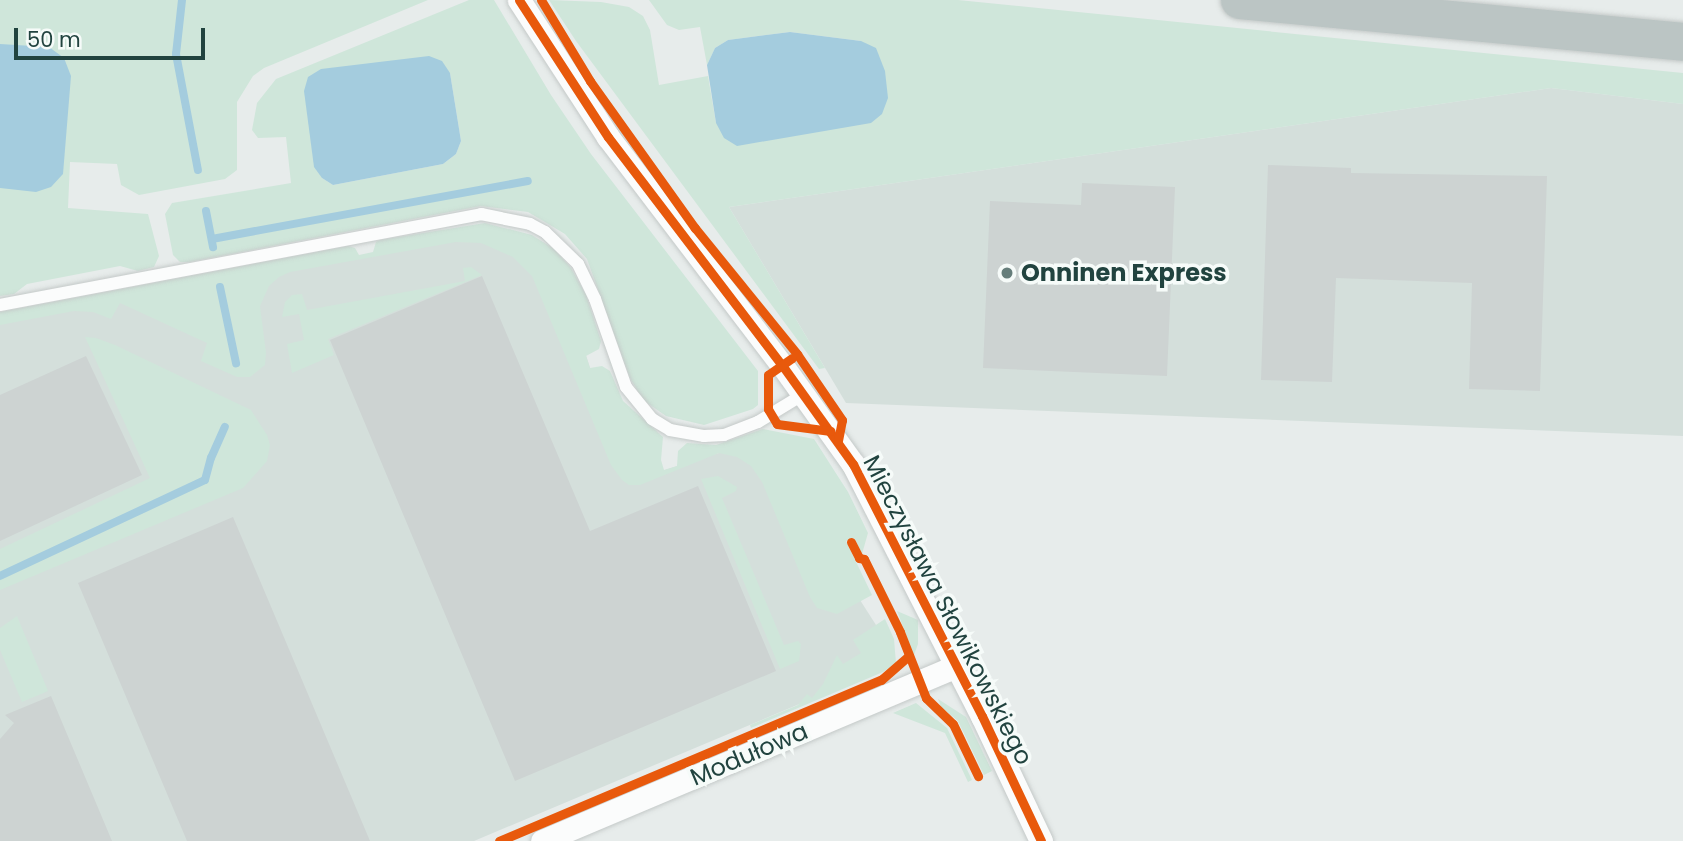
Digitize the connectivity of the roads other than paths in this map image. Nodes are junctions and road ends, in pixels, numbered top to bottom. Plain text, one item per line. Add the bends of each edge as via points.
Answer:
1 (519, 0) edge
2 (1240, 0) edge
3 (1394, 0) edge
4 (1442, 19) junction
5 (1683, 42) edge
6 (0, 305) edge
7 (804, 394) junction
8 (957, 666) junction
9 (542, 841) edge
10 (1041, 841) edge

1 - 7 street, Mieczysława Słowikowskiego via 656,204
2 - 4 highway
3 - 4 lane
4 - 5 highway
6 - 7 lane via 481,214 530,224 578,264 596,299 626,387 652,419 670,430 724,435 758,422
7 - 8 street, Mieczysława Słowikowskiego via 862,481
8 - 9 street, Modułowa
8 - 10 street, Mieczysława Słowikowskiego

